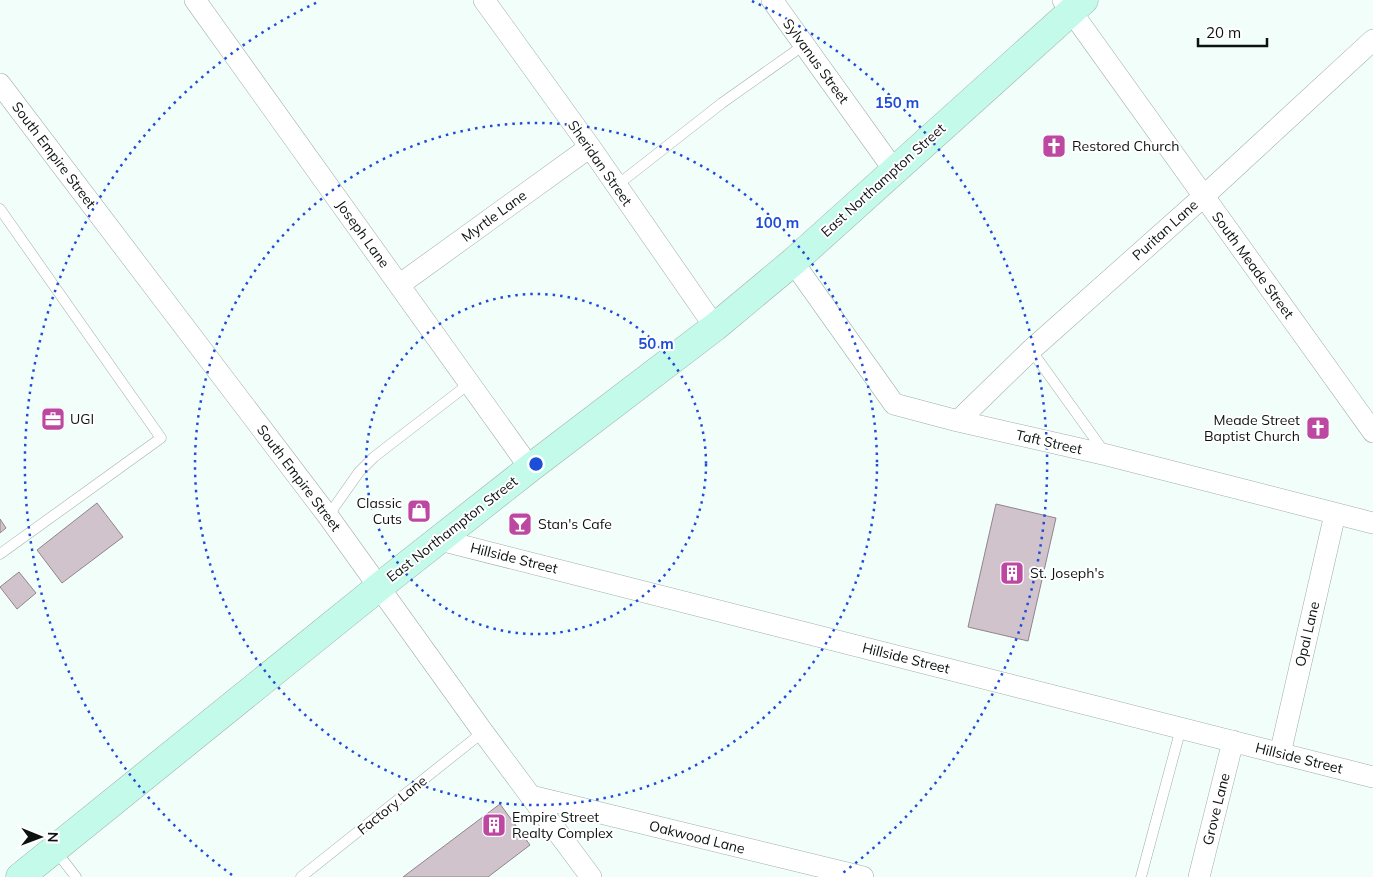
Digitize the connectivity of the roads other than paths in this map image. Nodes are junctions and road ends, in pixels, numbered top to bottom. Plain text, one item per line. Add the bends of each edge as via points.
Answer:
1 (195, 0) edge
2 (484, 0) edge
3 (772, 0) edge
4 (1072, 4) edge
5 (1373, 40) edge
6 (804, 45) junction
7 (0, 84) edge
8 (590, 147) junction
9 (894, 170) junction
10 (616, 186) junction
11 (1204, 196) junction
12 (0, 209) edge
13 (793, 262) junction
14 (399, 285) junction
15 (716, 327) junction
16 (1031, 350) junction
17 (470, 383) junction
18 (958, 421) junction
19 (1373, 432) edge
20 (1107, 455) junction
21 (530, 468) junction
22 (1335, 514) junction
23 (328, 516) junction
24 (1373, 523) edge
25 (440, 540) junction
26 (0, 554) edge
27 (379, 587) junction
28 (1181, 728) junction
29 (483, 732) junction
30 (1233, 742) junction
31 (1280, 754) junction
32 (1373, 777) edge
33 (531, 796) junction
34 (54, 850) junction
35 (20, 877) edge
36 (76, 877) edge
37 (301, 877) edge
38 (591, 877) edge
39 (861, 877) edge
40 (1141, 877) edge
41 (1199, 877) edge

1 - 14 street, Joseph Lane
2 - 8 street, Sheridan Street
3 - 6 street, Sylvanus Street
4 - 9 main road, East Northampton Street
4 - 11 street, South Meade Street
5 - 11 street, Puritan Lane
6 - 9 street, Sylvanus Street
6 - 10 lane via 722,102
7 - 23 street, South Empire Street
8 - 10 street, Sheridan Street
8 - 14 street, Myrtle Lane
9 - 13 main road, East Northampton Street
10 - 15 street, Sheridan Street
11 - 16 street, Puritan Lane
11 - 19 street, South Meade Street
12 - 26 lane via 160,438
13 - 15 main road, East Northampton Street
13 - 18 street, Taft Street via 894,404
14 - 17 street, Joseph Lane
15 - 21 main road, East Northampton Street
16 - 18 street, Puritan Lane
16 - 20 lane
17 - 21 street, Joseph Lane
17 - 23 lane via 374,457 359,472
18 - 20 street, Taft Street
20 - 22 street, Taft Street
21 - 25 main road, East Northampton Street
22 - 24 street, Taft Street
22 - 31 street, Opal Lane
23 - 27 street, South Empire Street
25 - 27 main road, East Northampton Street
25 - 28 street, Hillside Street
27 - 29 street, South Empire Street
27 - 34 main road, East Northampton Street
28 - 30 street, Hillside Street
28 - 40 lane
29 - 33 street, South Empire Street
29 - 37 lane, Factory Lane
30 - 31 street, Hillside Street
30 - 41 street, Grove Lane
31 - 32 street, Hillside Street
33 - 38 street, South Empire Street
33 - 39 street, Oakwood Lane
34 - 35 main road, East Northampton Street
34 - 36 lane

